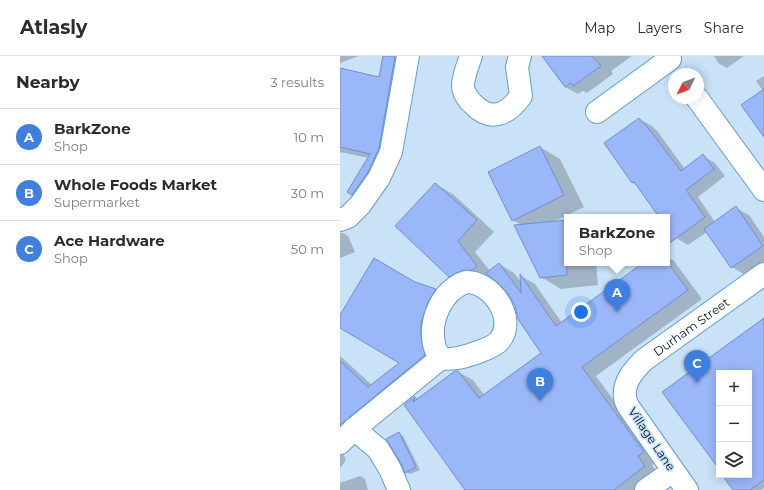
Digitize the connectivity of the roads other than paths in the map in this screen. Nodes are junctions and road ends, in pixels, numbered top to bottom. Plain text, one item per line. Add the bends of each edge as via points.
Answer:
1 (408, 56) edge
2 (471, 56) edge
3 (520, 56) edge
4 (672, 63) edge
5 (701, 104) edge
6 (597, 112) dead end
7 (764, 190) edge
8 (340, 220) edge
9 (764, 274) edge
10 (440, 359) dead end
11 (626, 385) joint
12 (347, 436) edge
13 (673, 471) junction
14 (399, 490) edge
15 (646, 490) edge
16 (687, 490) edge

1 - 8 street via 390,152 379,178 360,205 348,217
2 - 3 street via 463,79 463,88 470,102 483,113 494,114 510,109 521,96 517,67
4 - 6 street
5 - 7 street
9 - 11 street, Durham Street via 644,360 631,373
10 - 12 street
11 - 13 street, Village Lane via 625,397 630,409
12 - 14 street via 378,449
13 - 15 street
13 - 16 street, Village Lane

